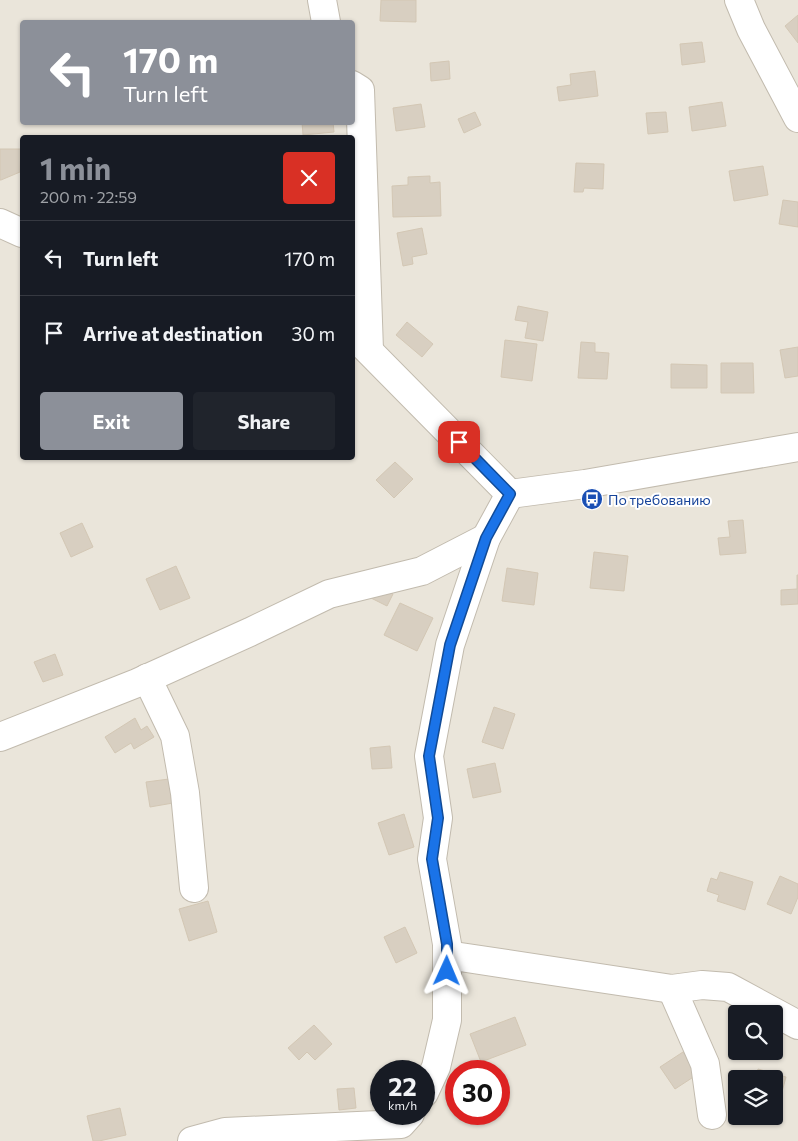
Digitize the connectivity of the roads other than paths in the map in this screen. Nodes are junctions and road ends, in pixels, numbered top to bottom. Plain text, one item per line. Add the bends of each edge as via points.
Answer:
1 (322, 0) edge
2 (739, 0) edge
3 (326, 20) edge
4 (355, 88) edge
5 (798, 118) edge
6 (0, 223) edge
7 (20, 232) edge
8 (361, 343) edge
9 (798, 447) edge
10 (510, 494) junction
11 (486, 538) junction
12 (147, 678) junction
13 (0, 737) edge
14 (194, 888) dead end
15 (447, 955) junction
16 (672, 989) junction
17 (798, 1025) edge
18 (435, 1069) edge
19 (712, 1115) dead end
20 (402, 1126) edge
21 (192, 1141) edge

1 - 3 street
2 - 5 street
4 - 8 street via 360,90
6 - 7 street
8 - 10 street
9 - 10 street
10 - 11 street
11 - 12 street via 422,571 330,594
11 - 15 street via 450,645 429,756 438,818 432,859
12 - 13 street
12 - 14 street via 175,736 185,793
15 - 16 street
15 - 18 street via 447,1020
16 - 17 street via 702,985 728,987
16 - 19 street via 705,1064
20 - 21 street via 225,1132

